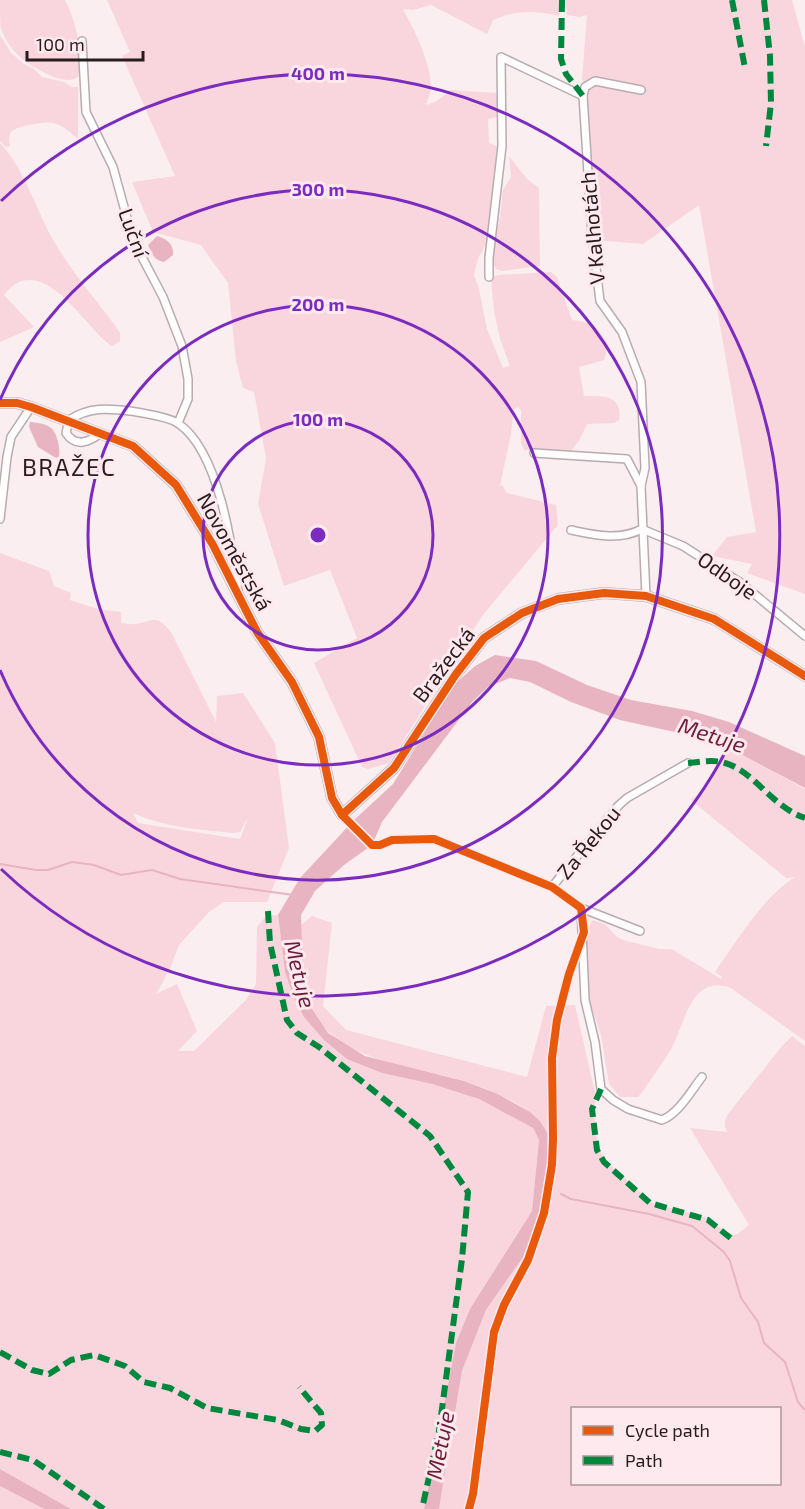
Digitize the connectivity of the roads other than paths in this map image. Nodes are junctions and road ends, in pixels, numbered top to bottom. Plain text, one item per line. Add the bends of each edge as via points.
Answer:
1 (82, 41) dead end
2 (641, 90) dead end
3 (584, 96) junction
4 (489, 277) dead end
5 (0, 403) edge
6 (31, 407) junction
7 (69, 420) junction
8 (178, 423) junction
9 (101, 433) junction
10 (534, 453) dead end
11 (641, 486) junction
12 (0, 519) edge
13 (642, 529) junction
14 (571, 530) dead end
15 (238, 593) junction
16 (646, 596) junction
17 (805, 636) edge
18 (805, 676) edge
19 (688, 763) dead end
20 (345, 818) junction
21 (552, 887) junction
22 (582, 908) junction
23 (640, 930) dead end
24 (702, 1077) dead end

1 - 8 street, Luční via 86,112 113,167 133,240 163,297 182,346 188,399
2 - 3 street via 595,81 585,87
3 - 4 street via 501,57 502,146
3 - 11 street, V Kalhotách via 600,301 622,332 641,382 645,468
5 - 6 street, Novoměstská
6 - 7 street, Novoměstská
6 - 12 street via 11,437
7 - 8 street via 97,408 142,413
7 - 9 street, Novoměstská
7 - 9 street via 66,433 70,440 89,442
8 - 15 street via 192,436 213,473 232,544
9 - 15 street, Novoměstská via 133,446 176,485
10 - 11 street via 627,459
11 - 13 street, V Kalhotách
13 - 14 street via 611,537
13 - 16 street, V Kalhotách
13 - 17 street, Odboje via 683,546 741,582
15 - 20 street, Novoměstská via 257,632 292,682 319,737 332,798
16 - 18 street, Bražecká via 714,619
16 - 20 street, Bražecká via 604,593 558,599 522,612 484,638 394,768
19 - 21 street, Za Řekou via 618,806
20 - 21 street via 372,845 392,840 434,839
21 - 22 street
22 - 23 street
22 - 24 street via 585,1000 602,1089 628,1109 662,1120 669,1118

